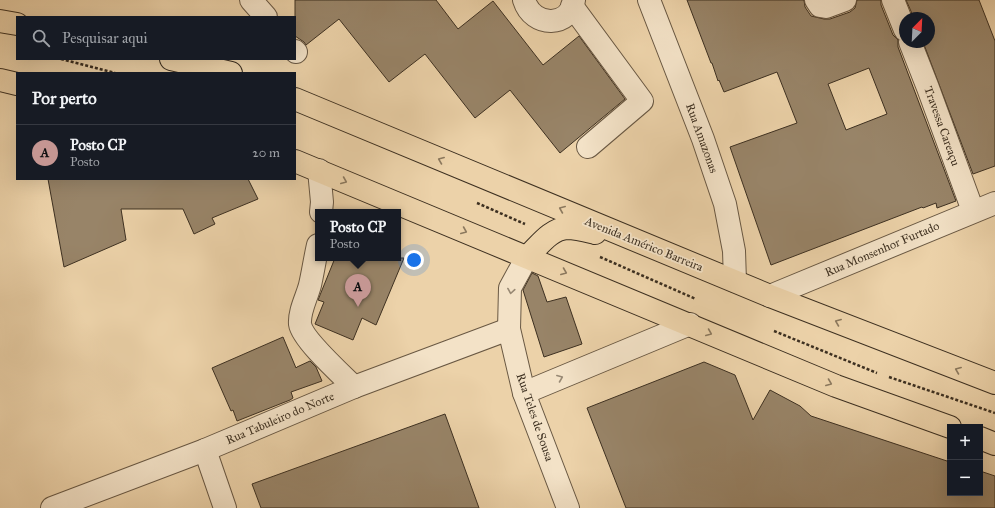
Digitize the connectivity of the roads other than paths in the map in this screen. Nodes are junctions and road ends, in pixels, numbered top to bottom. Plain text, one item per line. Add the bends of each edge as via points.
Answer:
1 (251, 0) edge
2 (524, 0) edge
3 (649, 0) edge
4 (845, 0) edge
5 (893, 0) edge
6 (573, 3) edge
7 (818, 3) edge
8 (899, 15) edge
9 (265, 16) edge
10 (0, 21) edge
11 (16, 24) edge
12 (912, 48) edge
13 (175, 60) edge
14 (226, 72) edge
15 (0, 80) edge
16 (16, 84) edge
17 (296, 99) edge
18 (588, 147) dead end
19 (296, 161) edge
20 (319, 170) junction
21 (995, 203) edge
22 (321, 209) edge
23 (972, 211) junction
24 (632, 239) junction
25 (528, 257) junction
26 (315, 260) edge
27 (735, 281) junction
28 (770, 296) junction
29 (690, 324) junction
30 (509, 329) junction
31 (995, 384) edge
32 (354, 387) junction
33 (524, 393) junction
34 (947, 426) edge
35 (983, 439) edge
36 (995, 444) edge
37 (205, 450) junction
38 (52, 508) edge
39 (225, 508) edge
40 (568, 508) edge

1 - 9 street
2 - 6 street via 532,14 547,21 564,17
3 - 27 street, Rua Amazonas via 703,139 725,204 734,251
4 - 7 street via 826,7
5 - 8 street
6 - 18 street via 642,101
10 - 11 main road
12 - 23 street, Travessa Careaçu
13 - 14 main road
15 - 16 main road
24 -> 17 main road, Avenida Américo Barreira
19 - 20 main road
20 - 22 street
20 -> 25 main road
21 - 23 street, Rua Monsenhor Furtado
23 - 28 street, Rua Monsenhor Furtado
24 - 25 main road via 568,228 557,230 550,235
24 - 27 main road, Avenida Américo Barreira
25 -> 29 main road
25 -> 30 street, Rua Teles de Sousa via 510,288
26 - 32 street via 300,324 309,340
27 - 28 main road, Avenida Américo Barreira
31 -> 28 main road, Avenida Américo Barreira
33 -> 29 street
29 -> 34 main road via 836,386
30 - 32 street, Rua Tabuleiro do Norte
30 - 33 street, Rua Teles de Sousa
32 - 37 street, Rua Tabuleiro do Norte
33 - 40 street, Rua Teles de Sousa
35 - 36 main road
37 - 38 street, Rua Tabuleiro do Norte
37 - 39 street

